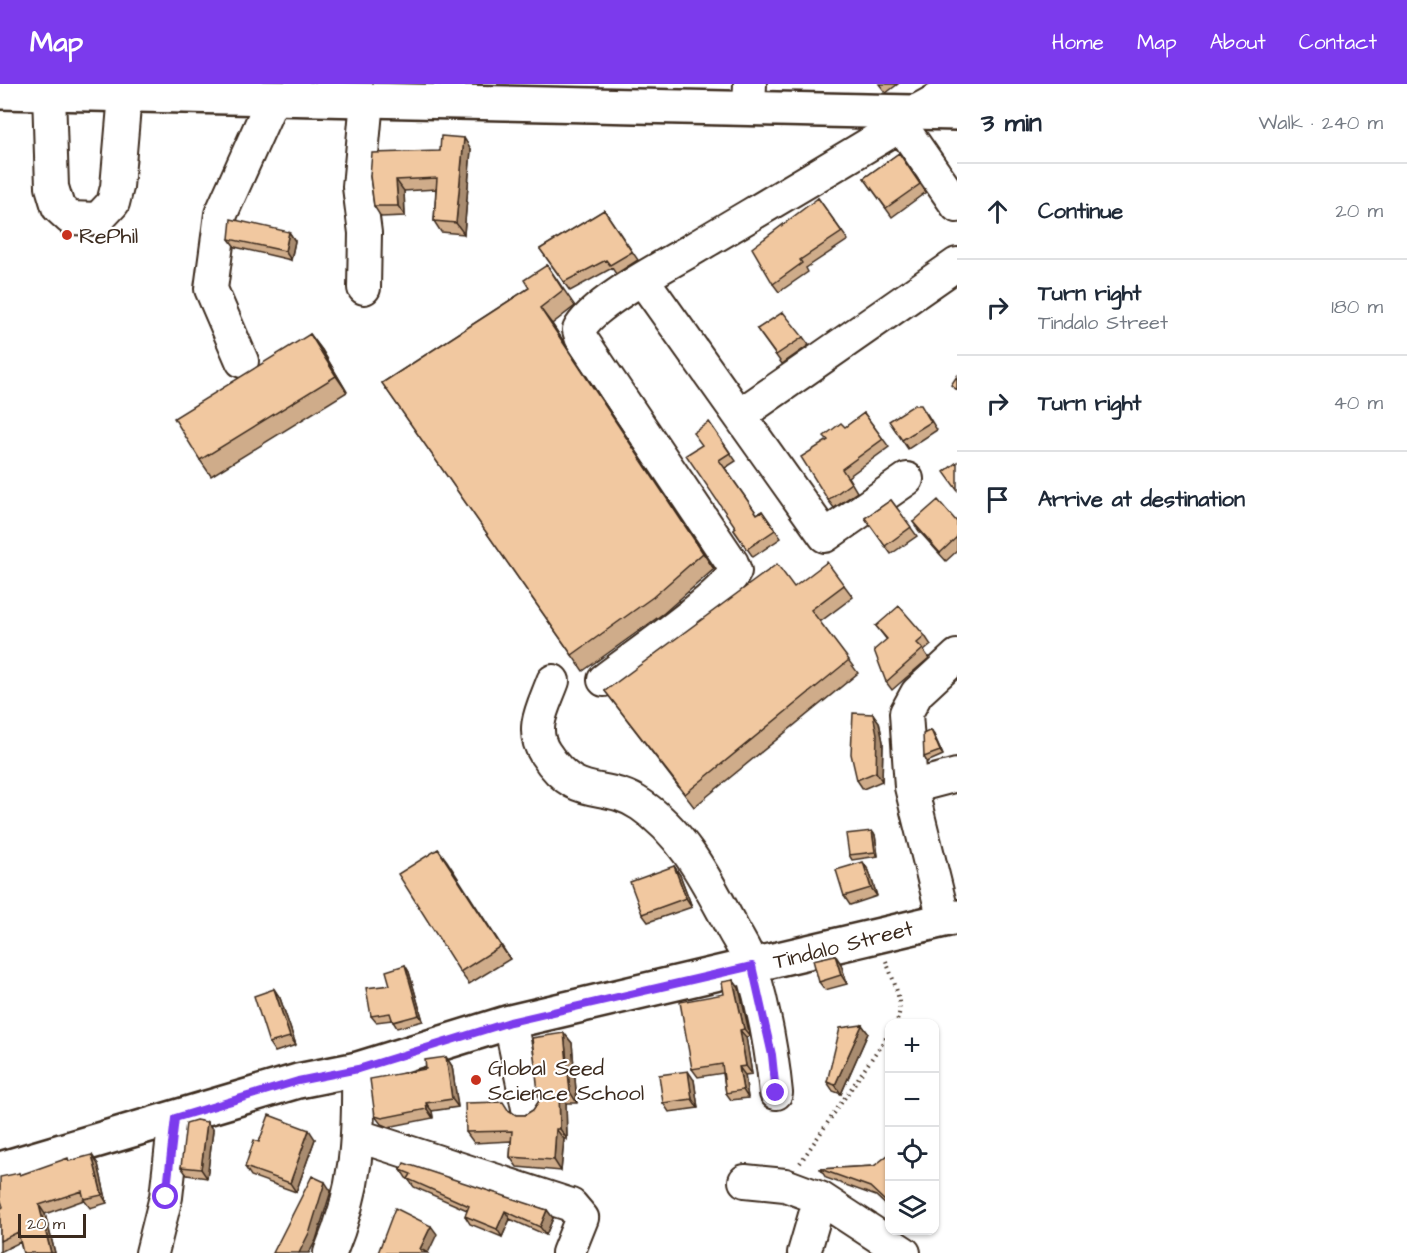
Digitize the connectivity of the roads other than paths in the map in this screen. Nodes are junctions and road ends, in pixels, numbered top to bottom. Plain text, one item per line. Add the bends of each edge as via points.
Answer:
1 (957, 89) edge
2 (0, 92) edge
3 (49, 93) junction
4 (125, 95) junction
5 (750, 96) edge
6 (273, 98) junction
7 (367, 100) junction
8 (957, 113) edge
9 (907, 119) junction
10 (957, 206) edge
11 (957, 264) edge
12 (643, 280) junction
13 (364, 288) dead end
14 (242, 361) dead end
15 (740, 416) junction
16 (907, 479) dead end
17 (957, 656) edge
18 (604, 680) dead end
19 (553, 681) dead end
20 (957, 775) edge
21 (910, 787) junction
22 (953, 922) edge
23 (752, 966) junction
24 (510, 1022) junction
25 (358, 1069) junction
26 (776, 1093) dead end
27 (528, 1108) dead end
28 (175, 1118) junction
29 (359, 1136) junction
30 (0, 1169) edge
31 (745, 1181) dead end
32 (820, 1198) junction
33 (148, 1252) edge
34 (332, 1252) edge
35 (568, 1253) edge
36 (804, 1253) edge
37 (904, 1253) edge

1 - 9 street
2 - 3 main road
3 - 4 main road
3 - 4 street via 52,187 58,207 70,218 98,219 113,203 117,188
4 - 6 main road
5 - 7 main road
5 - 9 main road
6 - 7 main road
6 - 14 street via 221,214 211,290
7 - 13 street via 359,187 365,233
8 - 9 main road
9 - 10 street
9 - 12 street
11 - 15 street
12 - 15 street
12 - 18 street via 590,314 579,330 582,340 735,571 706,601
15 - 16 street via 825,536
17 - 21 street via 917,693 906,713
19 - 23 street via 536,725 537,739 555,768 579,786 617,794 640,804 678,837 699,866
20 - 21 street
21 - 22 street
22 - 23 main road, Tindalo Street via 878,934
23 - 24 main road, Tindalo Street
23 - 26 street via 772,1055
24 - 25 main road, Tindalo Street
24 - 27 street
25 - 28 main road, Tindalo Street via 298,1081
25 - 29 street
28 - 30 main road, Tindalo Street
28 - 33 street via 166,1197
29 - 34 street via 351,1193
29 - 35 street via 571,1205 582,1218
31 - 32 street via 785,1185
32 - 36 street
32 - 37 street

